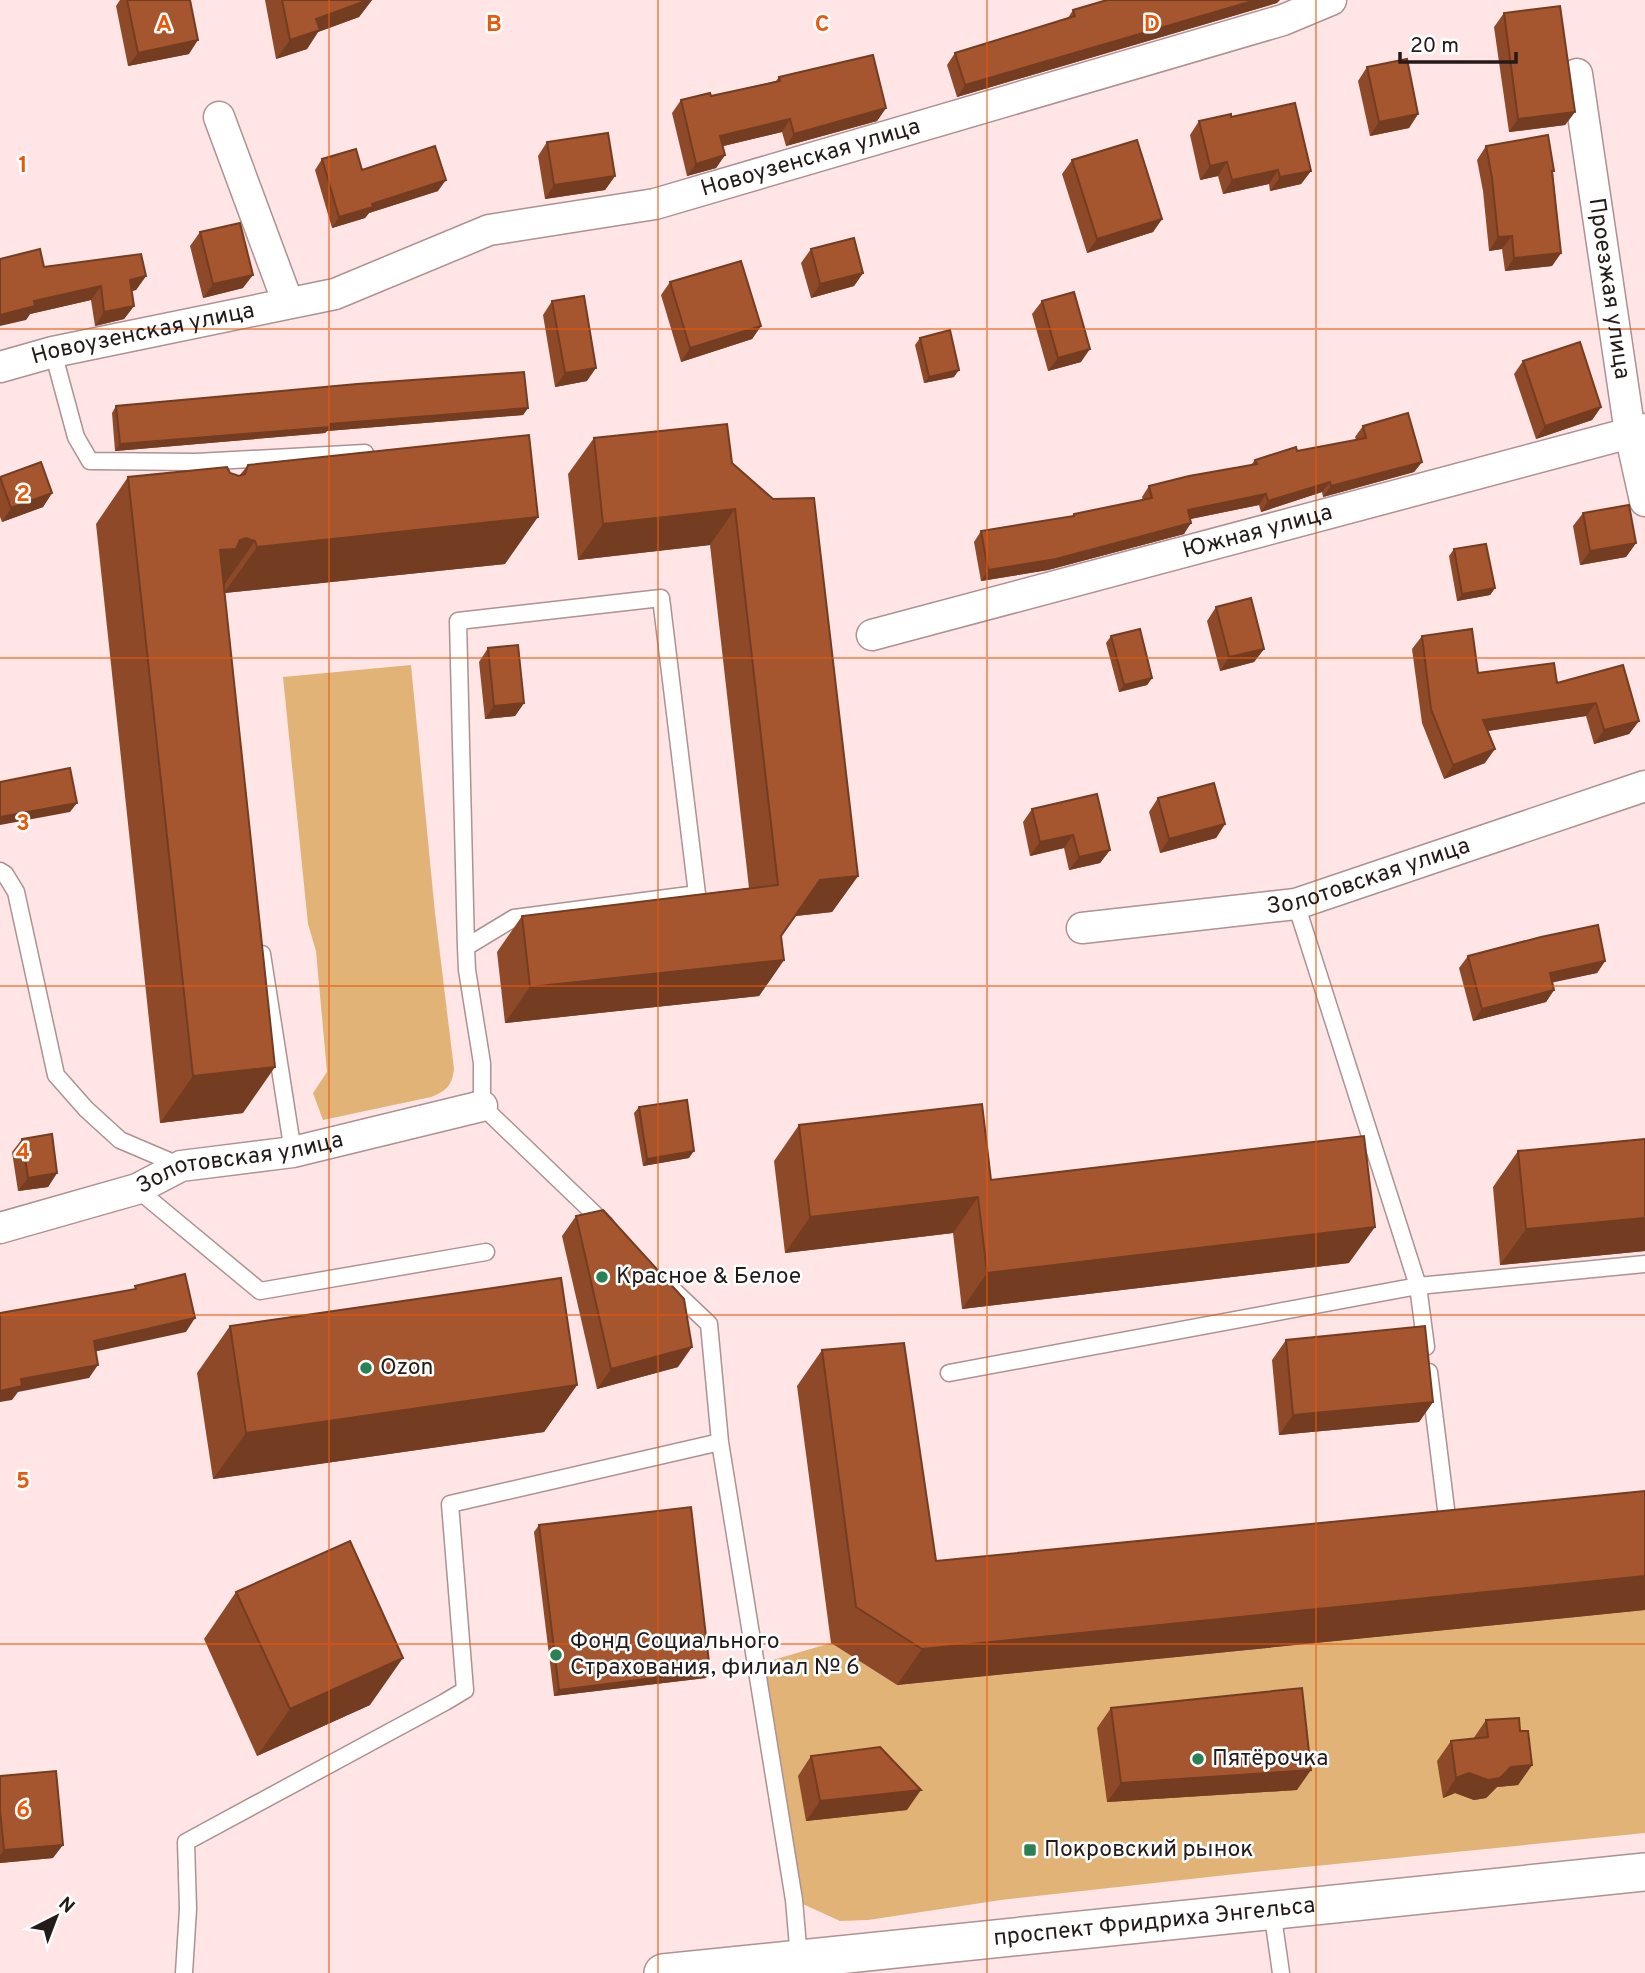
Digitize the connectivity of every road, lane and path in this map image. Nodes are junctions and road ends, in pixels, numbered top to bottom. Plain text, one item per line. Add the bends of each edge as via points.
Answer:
1 (1331, 0) edge
2 (1577, 74) dead end
3 (219, 117) dead end
4 (288, 303) junction
5 (53, 352) junction
6 (0, 367) edge
7 (1637, 431) edge
8 (374, 453) edge
9 (1645, 501) edge
10 (872, 635) dead end
11 (1645, 786) edge
12 (0, 871) edge
13 (1296, 904) junction
14 (1082, 928) dead end
15 (259, 934) edge
16 (466, 947) junction
17 (482, 1106) junction
18 (293, 1152) junction
19 (181, 1166) junction
20 (137, 1189) junction
21 (0, 1228) edge
22 (620, 1238) edge
23 (486, 1252) dead end
24 (1645, 1264) edge
25 (659, 1276) edge
26 (1418, 1286) junction
27 (949, 1373) dead end
28 (720, 1442) junction
29 (1446, 1509) edge
30 (1645, 1872) edge
31 (1272, 1910) junction
32 (799, 1958) junction
33 (184, 1973) edge
34 (663, 1973) edge
35 (1281, 1973) edge

1 - 4 street, Новоузенская улица via 1283,20 656,204 489,230 335,293
2 - 7 street, Проезжая улица
3 - 4 street, Новоузенская улица
4 - 5 street, Новоузенская улица
5 - 6 street, Новоузенская улица
5 - 8 lane via 76,437 90,461 197,469
7 - 9 street, Проезжая улица
7 - 10 street, Южная улица
11 - 13 street, Золотовская улица
12 - 19 lane via 16,892 57,1075 120,1140
13 - 14 street, Золотовская улица
13 - 26 lane
15 - 18 lane
16 - 16 lane via 514,918 697,894 661,598 458,621
16 - 17 lane via 482,1063
17 - 18 street, Золотовская улица
17 - 22 lane
18 - 19 street, Золотовская улица
19 - 20 street, Золотовская улица
20 - 21 street, Золотовская улица
20 - 23 lane via 260,1291
24 - 26 lane
25 - 28 lane via 709,1324
26 - 27 lane
26 - 29 lane
28 - 32 lane via 794,1900
28 - 33 lane via 450,1504 465,1690 186,1842
30 - 31 street, проспект Фридриха Энгельса
31 - 32 street, проспект Фридриха Энгельса
31 - 35 lane
32 - 34 street, проспект Фридриха Энгельса

